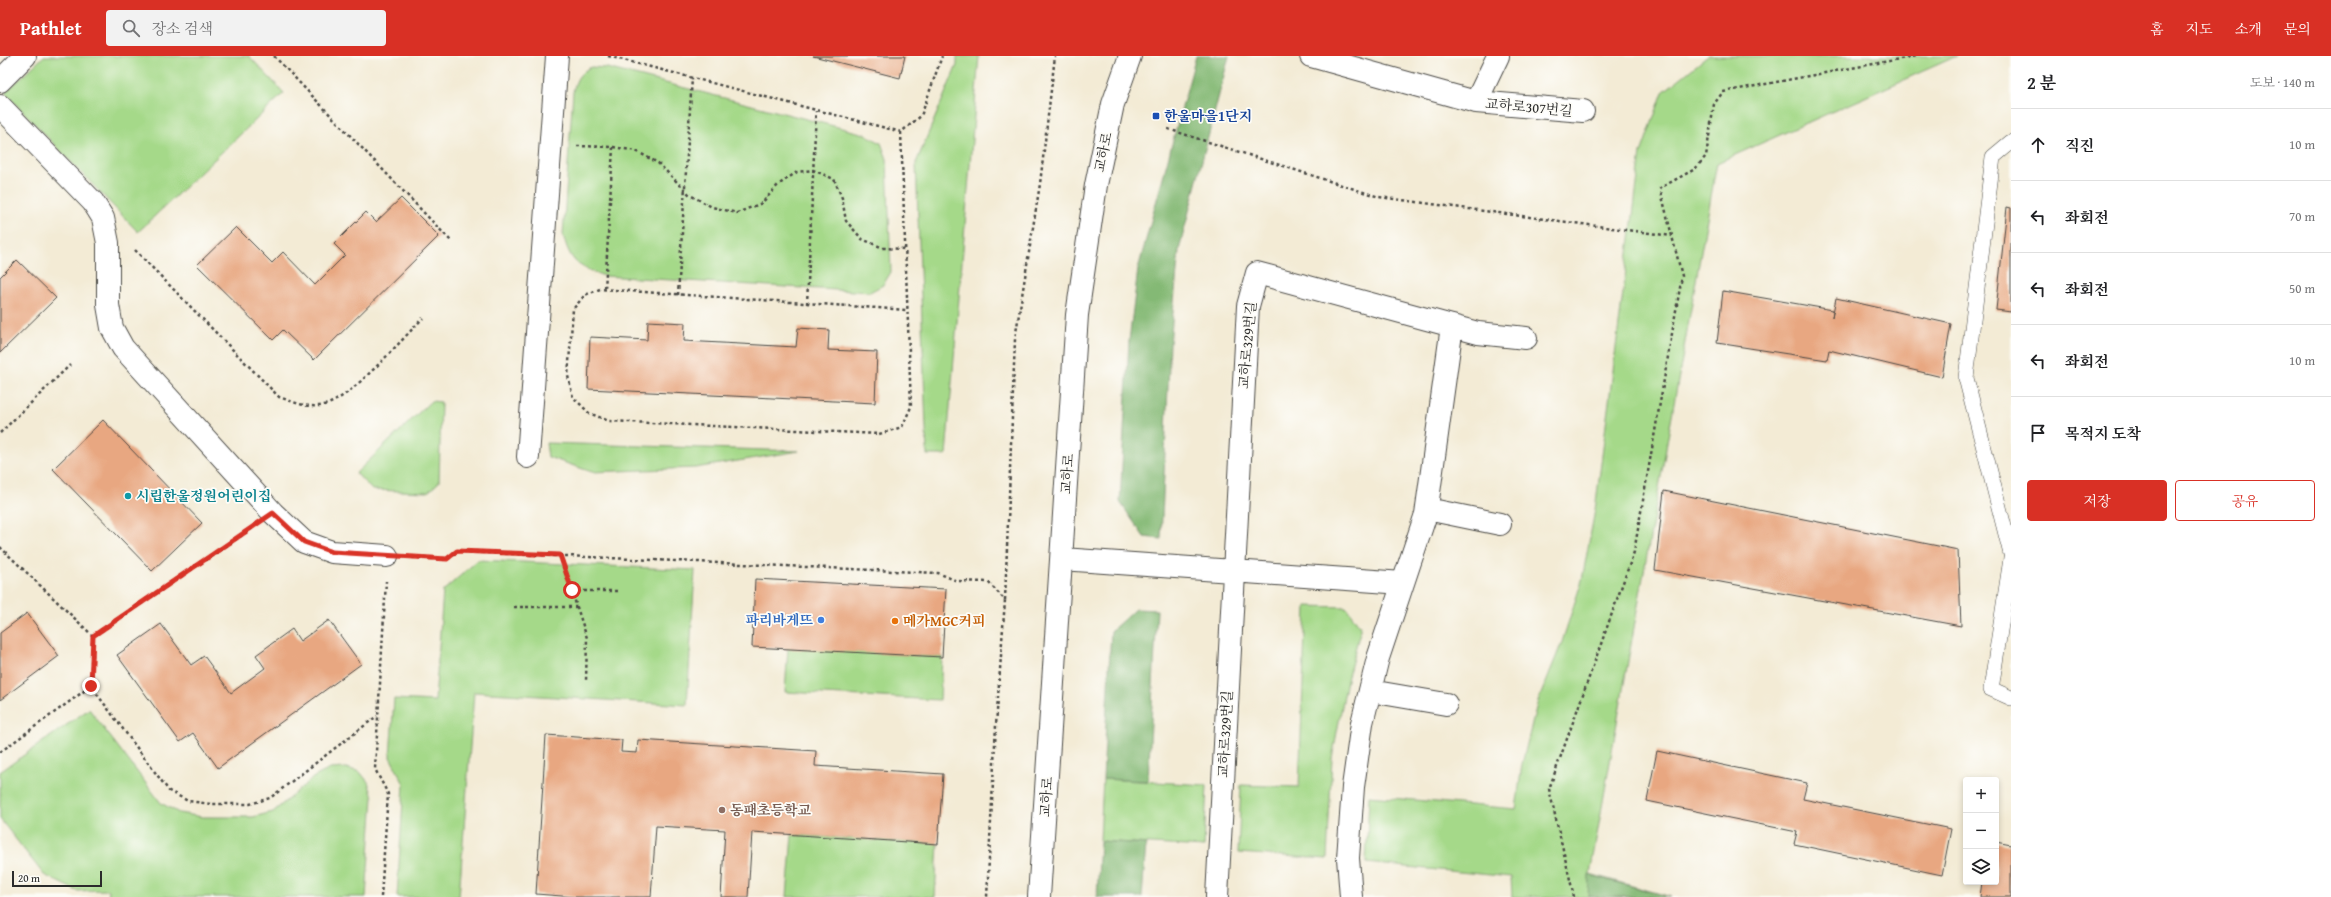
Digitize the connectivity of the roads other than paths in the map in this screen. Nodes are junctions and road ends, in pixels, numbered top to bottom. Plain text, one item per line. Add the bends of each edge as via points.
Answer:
1 (25, 56) edge
2 (557, 56) edge
3 (1130, 56) edge
4 (1311, 56) edge
5 (1498, 56) edge
6 (0, 81) edge
7 (1476, 102) junction
8 (0, 106) edge
9 (1583, 111) dead end
10 (2011, 142) edge
11 (1452, 326) junction
12 (1526, 338) dead end
13 (528, 457) dead end
14 (1427, 510) junction
15 (1500, 524) dead end
16 (2011, 554) edge
17 (387, 556) road end
18 (1062, 559) junction
19 (2011, 559) edge
20 (1233, 571) junction
21 (1403, 583) junction
22 (1370, 691) junction
23 (2011, 698) edge
24 (1446, 704) dead end
25 (1039, 897) edge
26 (1217, 897) edge
27 (1351, 897) edge

1 - 6 street
2 - 13 street
3 - 18 street, 교하로 via 1113,104 1086,248 1077,315
4 - 7 street, 교하로307번길
5 - 7 street, 교하로307번길
7 - 9 street, 교하로307번길
8 - 17 street via 93,202 103,218 108,243 108,304 112,328 123,348 273,513 304,542 332,552
10 - 16 lane via 1993,157 1966,378
11 - 12 street, 교하로329번길 via 1478,333
11 - 14 street
11 - 20 street, 교하로329번길 via 1257,273 1248,306
14 - 15 street
14 - 21 street
18 - 20 street
18 - 25 street, 교하로
19 - 23 lane via 1991,689
20 - 21 street
20 - 26 street, 교하로329번길
21 - 22 street
22 - 24 street
22 - 27 street via 1362,723 1353,787 1348,858

